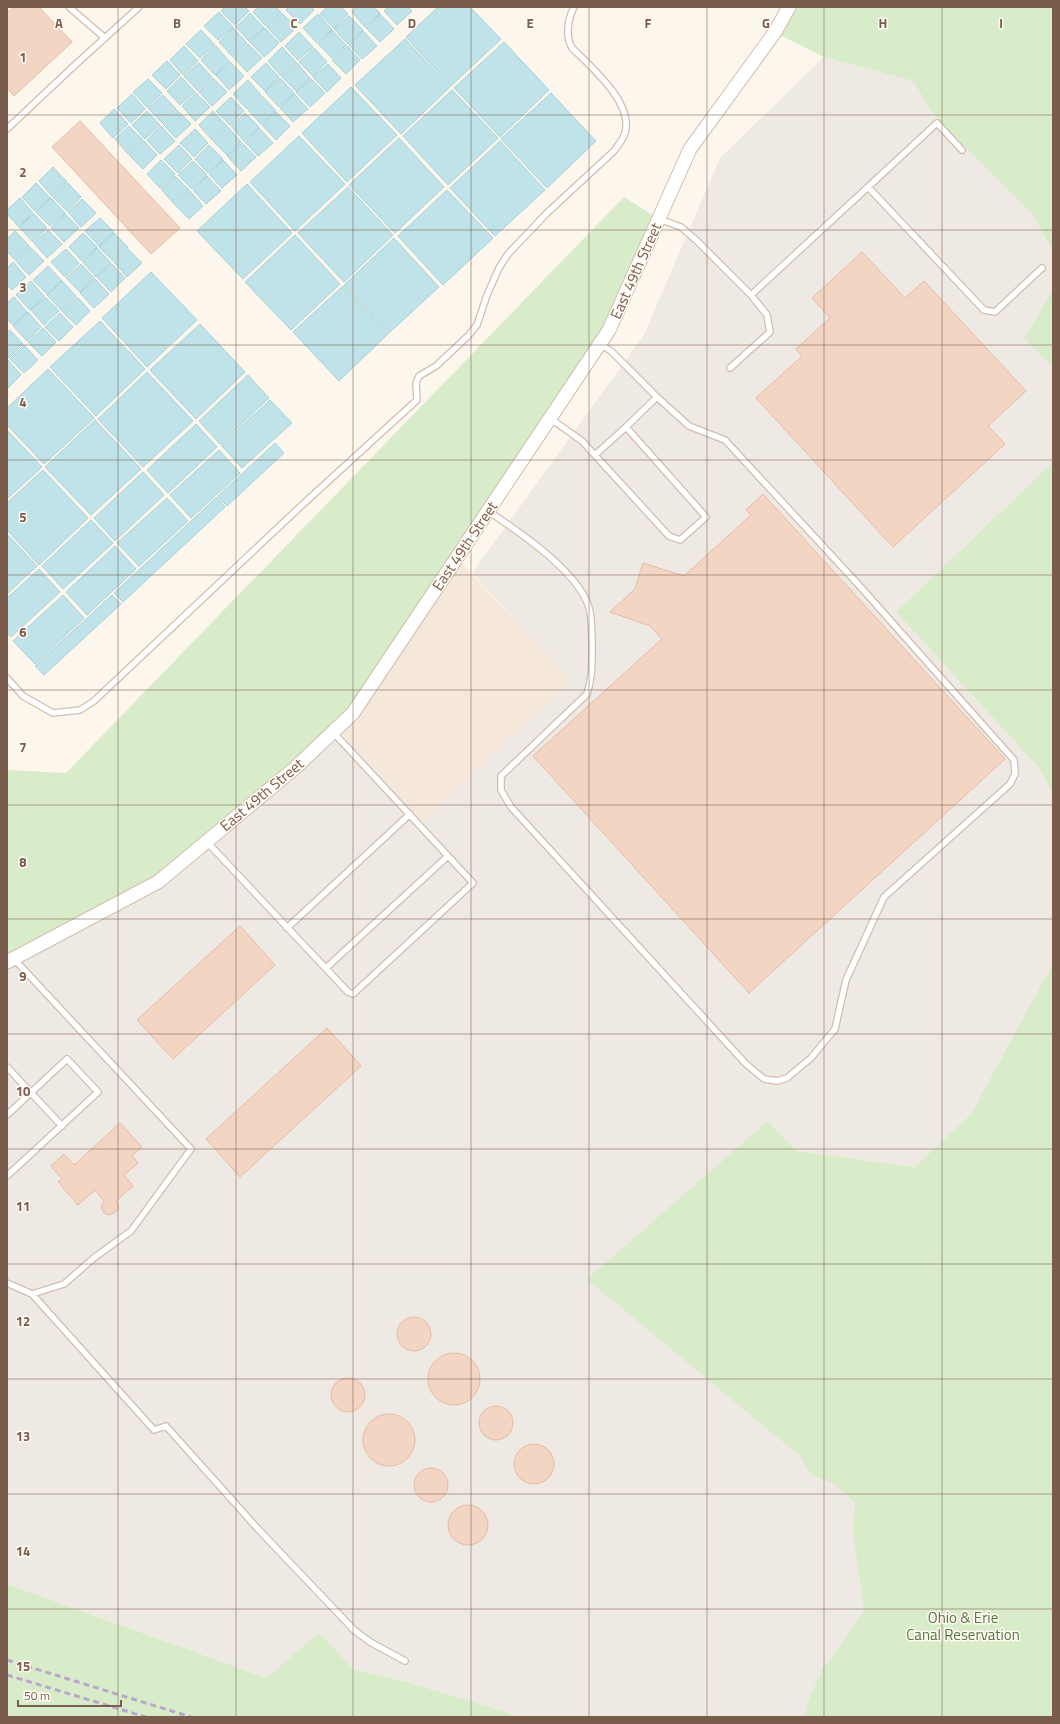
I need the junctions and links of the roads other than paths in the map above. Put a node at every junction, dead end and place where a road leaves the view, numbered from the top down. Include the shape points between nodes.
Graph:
1 (69, 7) edge
2 (139, 7) edge
3 (574, 7) edge
4 (789, 7) edge
5 (105, 38) junction
6 (8, 128) edge
7 (962, 150) dead end
8 (868, 187) junction
9 (659, 219) junction
10 (1042, 268) dead end
11 (752, 295) junction
12 (600, 344) junction
13 (730, 368) dead end
14 (657, 397) junction
15 (550, 418) junction
16 (626, 427) junction
17 (595, 456) junction
18 (488, 511) junction
19 (7, 678) edge
20 (333, 732) junction
21 (410, 814) junction
22 (207, 842) junction
23 (448, 856) junction
24 (287, 928) junction
25 (10, 960) edge
26 (326, 968) junction
27 (7, 1067) edge
28 (31, 1092) junction
29 (7, 1115) edge
30 (62, 1126) junction
31 (7, 1176) edge
32 (7, 1283) edge
33 (32, 1294) junction
34 (405, 1661) dead end

1 - 5 lane
2 - 5 lane
3 - 19 lane via 568,41 619,100 627,119 626,132 614,151 547,213 508,254 487,295 477,325 436,366 419,376 416,383 417,400 94,701 80,710 53,713 23,696
4 - 9 street, East 49th Street via 775,32 690,149
5 - 6 lane
7 - 8 lane via 937,123
8 - 10 lane via 984,310 994,312
8 - 11 lane
9 - 11 lane via 681,227
9 - 12 street, East 49th Street via 609,330
11 - 13 lane via 767,315 770,332
12 - 14 lane via 611,351
12 - 15 street, East 49th Street
14 - 16 lane
14 - 18 lane via 689,426 725,440 857,583 1014,760 1015,774 1010,784 884,897 846,980 835,1029 811,1058 787,1078 776,1081 764,1079 746,1064 511,807 501,790 501,776 587,694 592,680 592,643 590,612 579,588 549,556
15 - 17 lane via 582,441
15 - 18 street, East 49th Street
16 - 17 lane
16 - 17 lane via 706,517 680,540 669,536
18 - 20 street, East 49th Street via 353,713
20 - 21 lane
20 - 22 street, East 49th Street via 295,768
21 - 23 lane
21 - 24 lane
22 - 24 lane
22 - 25 street, East 49th Street via 158,882
23 - 26 lane
23 - 26 lane via 472,880 472,884 353,994 348,992
24 - 26 lane
25 - 33 lane via 123,1075 191,1149 131,1231 64,1284
27 - 28 lane
28 - 29 lane
28 - 30 lane
28 - 30 lane via 68,1059 98,1092
30 - 31 lane
32 - 33 lane
33 - 34 lane via 154,1430 166,1426 258,1529 354,1630

